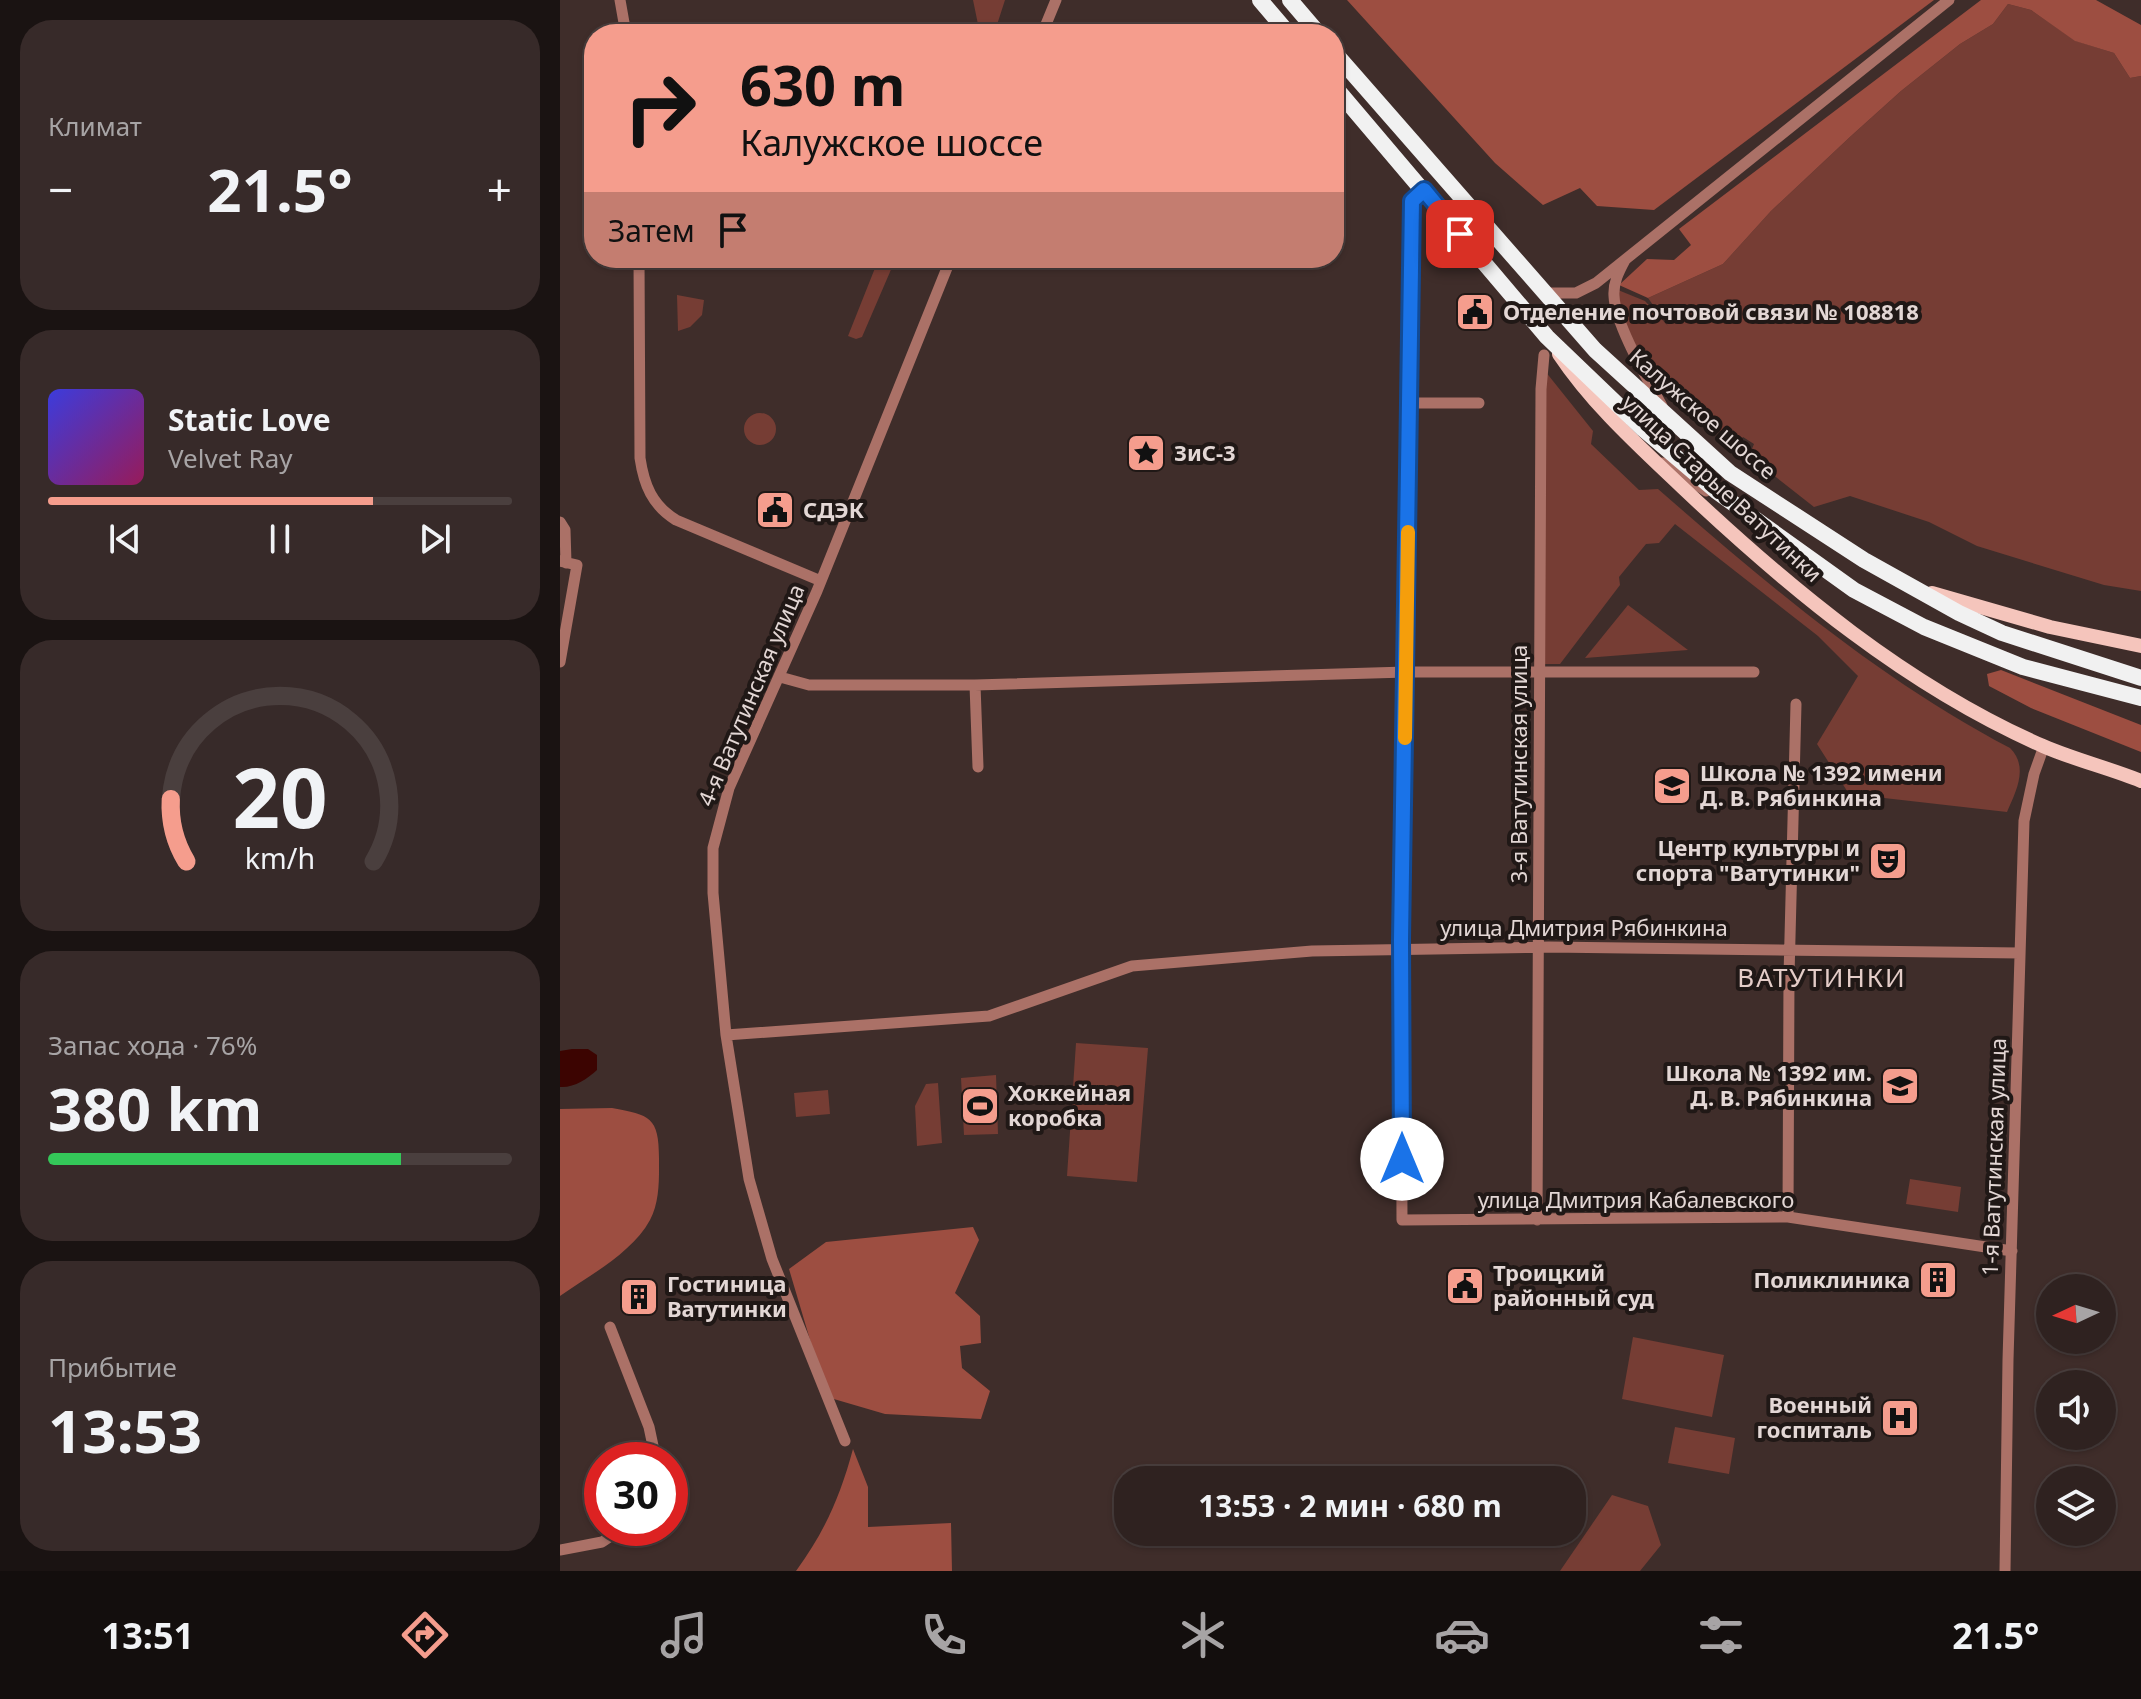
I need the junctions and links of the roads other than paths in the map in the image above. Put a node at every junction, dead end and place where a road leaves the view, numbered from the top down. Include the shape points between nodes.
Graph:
1 (620, 0) edge
2 (1056, 0) edge
3 (1260, 0) edge
4 (1290, 0) edge
5 (1949, 0) edge
6 (624, 24) edge
7 (1046, 24) edge
8 (1280, 24) edge
9 (1310, 24) edge
10 (1344, 64) edge
11 (1344, 98) edge
12 (1424, 190) junction
13 (1627, 256) junction
14 (639, 268) edge
15 (947, 268) edge
16 (1543, 293) junction
17 (1547, 337) junction
18 (1544, 355) dead end
19 (1410, 403) junction
20 (1479, 403) dead end
21 (1669, 418) junction
22 (1646, 452) junction
23 (560, 522) edge
24 (1757, 523) junction
25 (563, 562) edge
26 (821, 581) junction
27 (1918, 589) junction
28 (2141, 646) edge
29 (560, 662) edge
30 (1539, 671) junction
31 (1406, 672) junction
32 (1754, 672) dead end
33 (780, 677) junction
34 (2141, 678) edge
35 (975, 685) junction
36 (2141, 698) edge
37 (1796, 704) dead end
38 (2044, 746) junction
39 (978, 767) dead end
40 (2141, 781) edge
41 (1538, 947) junction
42 (1401, 948) junction
43 (1790, 949) junction
44 (2020, 953) junction
45 (726, 1035) junction
46 (1788, 1217) junction
47 (1537, 1220) junction
48 (2012, 1251) junction
49 (610, 1327) dead end
50 (845, 1441) dead end
51 (652, 1442) edge
52 (584, 1545) edge
53 (560, 1550) edge
54 (2005, 1571) edge

1 - 6 street
2 - 7 street
3 - 8 highway
4 - 9 highway
5 - 13 street
10 - 16 highway, Калужское шоссе
11 - 12 highway
12 - 17 highway
12 - 19 street via 1412,201
13 - 16 street via 1576,293
13 - 21 street via 1614,298 1639,363
14 - 26 street via 640,458 650,496 676,520
15 - 26 street, 4-я Ватутинская улица
16 - 21 highway, Калужское шоссе
17 - 22 main road, улица Старые Ватутинки via 1577,382
17 - 24 highway via 1643,429
18 - 30 street, 3-я Ватутинская улица
19 - 20 street
19 - 31 street
21 - 27 highway, Калужское шоссе via 1730,473 1775,504
22 - 24 street
22 - 38 main road, улица Старые Ватутинки via 1762,559 1865,641 1949,695
23 - 25 street via 565,530
24 - 36 highway via 1854,590 1924,627 2023,667
25 - 29 street via 577,565
26 - 33 street, 4-я Ватутинская улица
27 - 28 main road via 2050,627
27 - 34 highway, Калужское шоссе via 2002,633
30 - 31 street
30 - 32 street
30 - 41 street, 3-я Ватутинская улица
31 - 35 street
31 - 42 street
33 - 35 street via 809,685
33 - 45 street, 4-я Ватутинская улица via 729,788 713,848
35 - 39 street
37 - 43 street
38 - 40 main road, улица Старые Ватутинки
38 - 44 street, 1-я Ватутинская улица via 2024,821
41 - 42 street, улица Дмитрия Рябинкина
41 - 43 street, улица Дмитрия Рябинкина
41 - 47 street, 3-я Ватутинская улица
42 - 45 street, улица Дмитрия Рябинкина via 1150,963 989,1016
42 - 47 street, улица Дмитрия Кабалевского via 1402,1220
43 - 44 street, улица Дмитрия Рябинкина
43 - 46 street
44 - 48 street, 1-я Ватутинская улица
45 - 50 street, 4-я Ватутинская улица via 759,1220
46 - 47 street, улица Дмитрия Кабалевского
46 - 48 street, улица Дмитрия Кабалевского
48 - 54 street, 1-я Ватутинская улица
49 - 51 street
52 - 53 street

